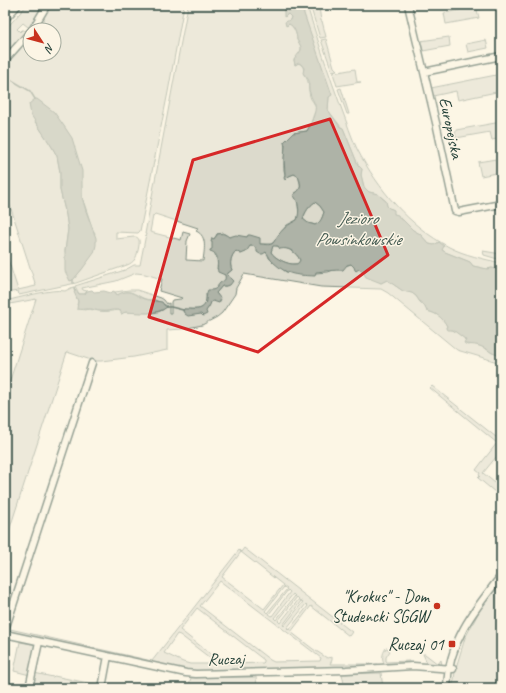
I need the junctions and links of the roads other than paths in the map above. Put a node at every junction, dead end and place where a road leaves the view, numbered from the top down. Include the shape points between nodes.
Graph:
1 (16, 5) edge
2 (47, 5) edge
3 (408, 5) edge
4 (5, 17) edge
5 (37, 22) edge
6 (22, 41) edge
7 (501, 56) edge
8 (5, 60) edge
9 (424, 72) junction
10 (501, 204) edge
11 (92, 363) dead end
12 (501, 576) edge
13 (5, 630) edge
14 (5, 634) edge
15 (39, 642) junction
16 (108, 656) junction
17 (451, 669) junction
18 (29, 688) edge
19 (102, 688) edge
20 (448, 688) edge

1 - 4 highway
2 - 5 street
3 - 9 street, Europejska
6 - 8 street
7 - 9 street
9 - 10 street, Europejska via 455,210 459,212
11 - 13 street
12 - 17 street via 474,610 463,629
14 - 15 street, Ruczaj
15 - 16 street, Ruczaj
15 - 18 street
16 - 17 street, Ruczaj via 199,674 413,666
16 - 19 street
17 - 20 street

